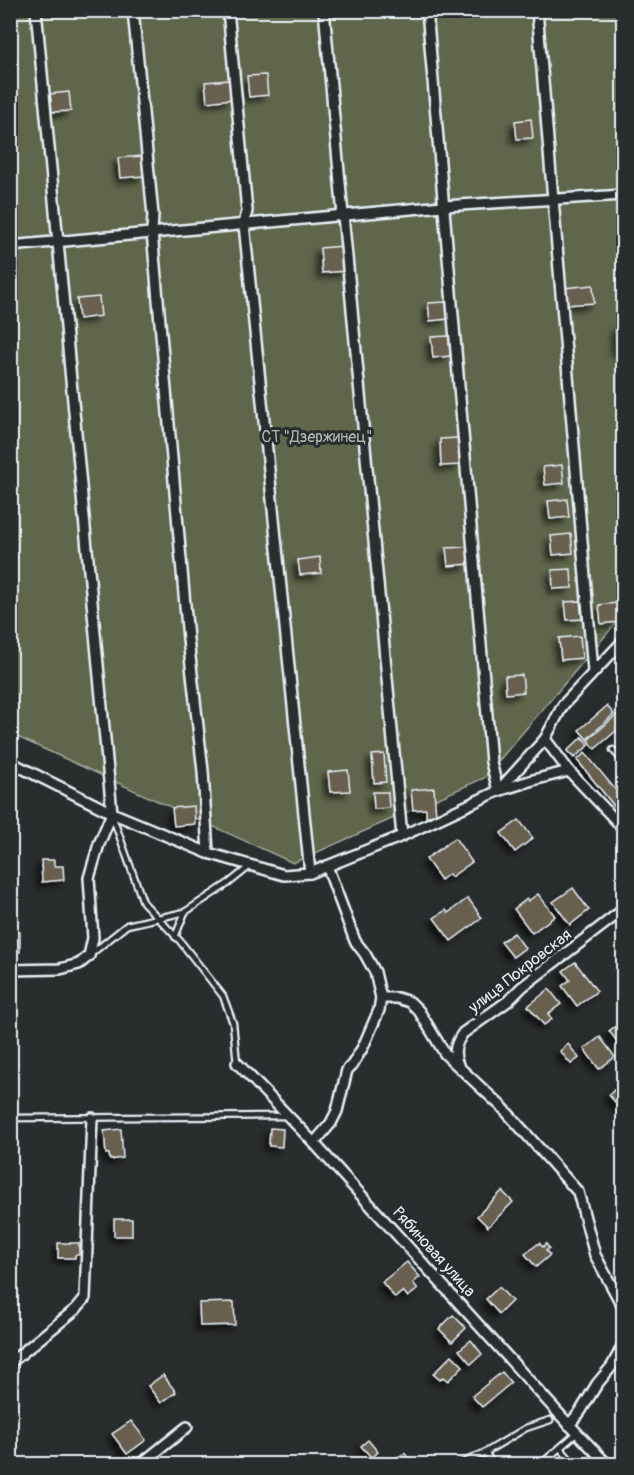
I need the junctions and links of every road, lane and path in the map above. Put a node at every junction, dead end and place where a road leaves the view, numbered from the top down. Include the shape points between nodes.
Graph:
1 (36, 10) edge
2 (133, 10) edge
3 (228, 10) edge
4 (324, 10) edge
5 (427, 10) edge
6 (537, 10) edge
7 (624, 195) edge
8 (552, 200) junction
9 (443, 206) junction
10 (343, 215) junction
11 (244, 224) junction
12 (152, 232) junction
13 (58, 241) junction
14 (10, 246) edge
15 (624, 640) edge
16 (593, 671) junction
17 (545, 739) junction
18 (613, 750) dead end
19 (10, 762) edge
20 (624, 762) edge
21 (569, 771) junction
22 (498, 791) junction
23 (112, 813) junction
24 (623, 828) edge
25 (402, 836) junction
26 (208, 853) junction
27 (251, 866) junction
28 (327, 866) junction
29 (310, 873) junction
30 (624, 909) edge
31 (185, 912) junction
32 (157, 917) junction
33 (175, 937) junction
34 (89, 956) junction
35 (10, 970) edge
36 (381, 998) junction
37 (237, 1063) joint
38 (458, 1066) junction
39 (287, 1116) junction
40 (10, 1118) edge
41 (92, 1118) junction
42 (314, 1143) junction
43 (624, 1309) edge
44 (624, 1343) edge
45 (10, 1363) edge
46 (550, 1420) dead end
47 (569, 1425) junction
48 (187, 1427) dead end
49 (577, 1433) junction
50 (560, 1448) junction
51 (486, 1452) junction
52 (141, 1464) edge
53 (460, 1464) edge
54 (491, 1464) edge
55 (542, 1464) edge
56 (574, 1464) edge
57 (607, 1464) edge

1 - 13 street
2 - 12 street
3 - 11 street via 247,211
4 - 10 street
5 - 9 street
6 - 8 street
7 - 8 street
8 - 9 street
8 - 16 street
9 - 10 street
9 - 22 street via 491,762
10 - 11 street
10 - 25 street
11 - 12 street
11 - 29 street
12 - 13 street
12 - 26 street
13 - 14 street
13 - 23 street
15 - 16 street
16 - 17 street via 563,705
17 - 21 street
17 - 22 street
18 - 20 lane
19 - 23 street
21 - 22 street
21 - 24 street
22 - 25 street
23 - 26 street
23 - 32 lane via 143,902
23 - 34 street via 89,878 93,938
25 - 28 street
26 - 27 street
27 - 29 street via 284,876
27 - 31 lane
28 - 29 street
28 - 36 street via 355,941 375,972
30 - 38 street, улица Покровская via 463,1033 454,1053
31 - 32 lane
31 - 33 lane
32 - 33 lane
32 - 34 lane via 127,925
33 - 37 lane via 223,996 233,1023
34 - 35 street via 80,964 60,969
36 - 38 street via 410,1002 445,1054
36 - 42 street via 363,1047 344,1076 337,1111
37 - 39 street, Рябиновая улица
38 - 43 street via 503,1108 578,1192 595,1255
39 - 41 lane
39 - 42 street, Рябиновая улица
40 - 41 lane
41 - 45 street via 85,1298
42 - 47 street, Рябиновая улица
44 - 47 street
46 - 51 lane via 526,1428
47 - 49 street, Рябиновая улица
48 - 52 street
49 - 50 lane
49 - 57 street, Рябиновая улица
50 - 55 lane
50 - 56 lane
51 - 53 lane
51 - 54 lane

